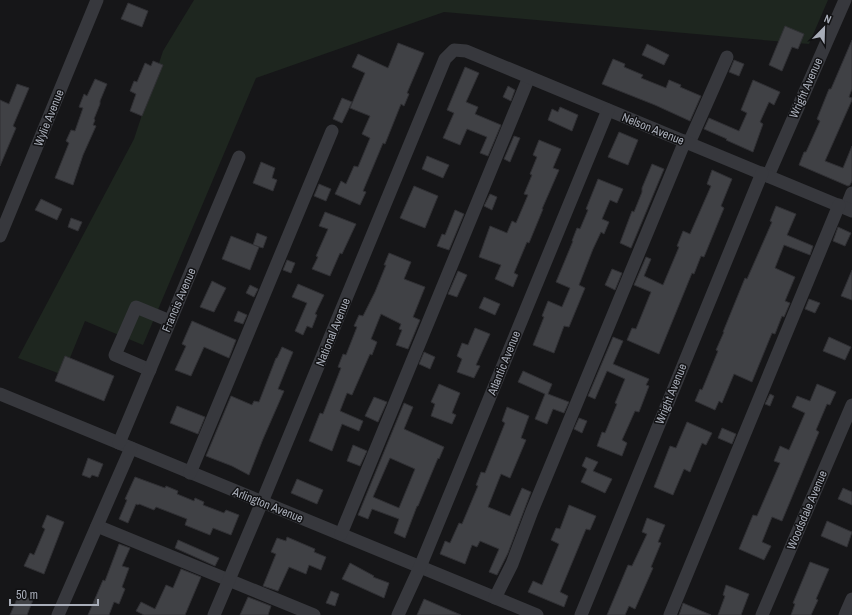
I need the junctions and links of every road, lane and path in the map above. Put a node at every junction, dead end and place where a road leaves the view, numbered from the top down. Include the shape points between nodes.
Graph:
1 (97, 0) edge
2 (845, 0) edge
3 (454, 50) joint
4 (727, 57) dead end
5 (529, 77) junction
6 (608, 110) junction
7 (332, 130) dead end
8 (687, 142) junction
9 (240, 157) dead end
10 (765, 175) junction
11 (852, 193) edge
12 (845, 208) edge
13 (1, 229) edge
14 (170, 321) junction
15 (150, 370) junction
16 (0, 394) edge
17 (852, 405) edge
18 (119, 443) junction
19 (131, 448) junction
20 (190, 472) junction
21 (262, 502) junction
22 (97, 526) junction
23 (341, 534) junction
24 (420, 567) junction
25 (229, 580) junction
26 (495, 598) junction
27 (852, 599) edge
28 (309, 614) edge
29 (58, 615) edge
30 (214, 615) edge
31 (398, 615) edge
32 (537, 615) edge
33 (581, 615) edge
34 (670, 615) edge
35 (762, 615) edge
36 (845, 615) edge

1 - 13 street, Wylie Avenue
2 - 10 street, Wright Avenue
3 - 5 street, Nelson Avenue via 466,51
3 - 21 street, National Avenue via 446,59
4 - 8 street
5 - 6 street, Nelson Avenue
5 - 23 street
6 - 8 street, Nelson Avenue
6 - 24 street, Atlantic Avenue
7 - 20 street
8 - 10 street, Nelson Avenue
8 - 26 street via 512,564
9 - 14 street, Francis Avenue
10 - 12 street, Nelson Avenue
10 - 33 street, Wright Avenue
11 - 12 street
12 - 34 street
14 - 15 street, Francis Avenue
14 - 15 street via 136,307 115,355
15 - 18 street, Francis Avenue
16 - 18 street, Arlington Avenue
17 - 35 street, Woodsdale Avenue
18 - 19 street, Arlington Avenue
19 - 20 street, Arlington Avenue
19 - 22 street
20 - 21 street, Arlington Avenue
21 - 23 street, Arlington Avenue
21 - 25 street, National Avenue
22 - 25 street
22 - 29 street
23 - 24 street, Arlington Avenue
24 - 26 street, Arlington Avenue
24 - 31 street, Atlantic Avenue
25 - 28 street
25 - 30 street, National Avenue
26 - 32 street, Arlington Avenue
27 - 36 street

